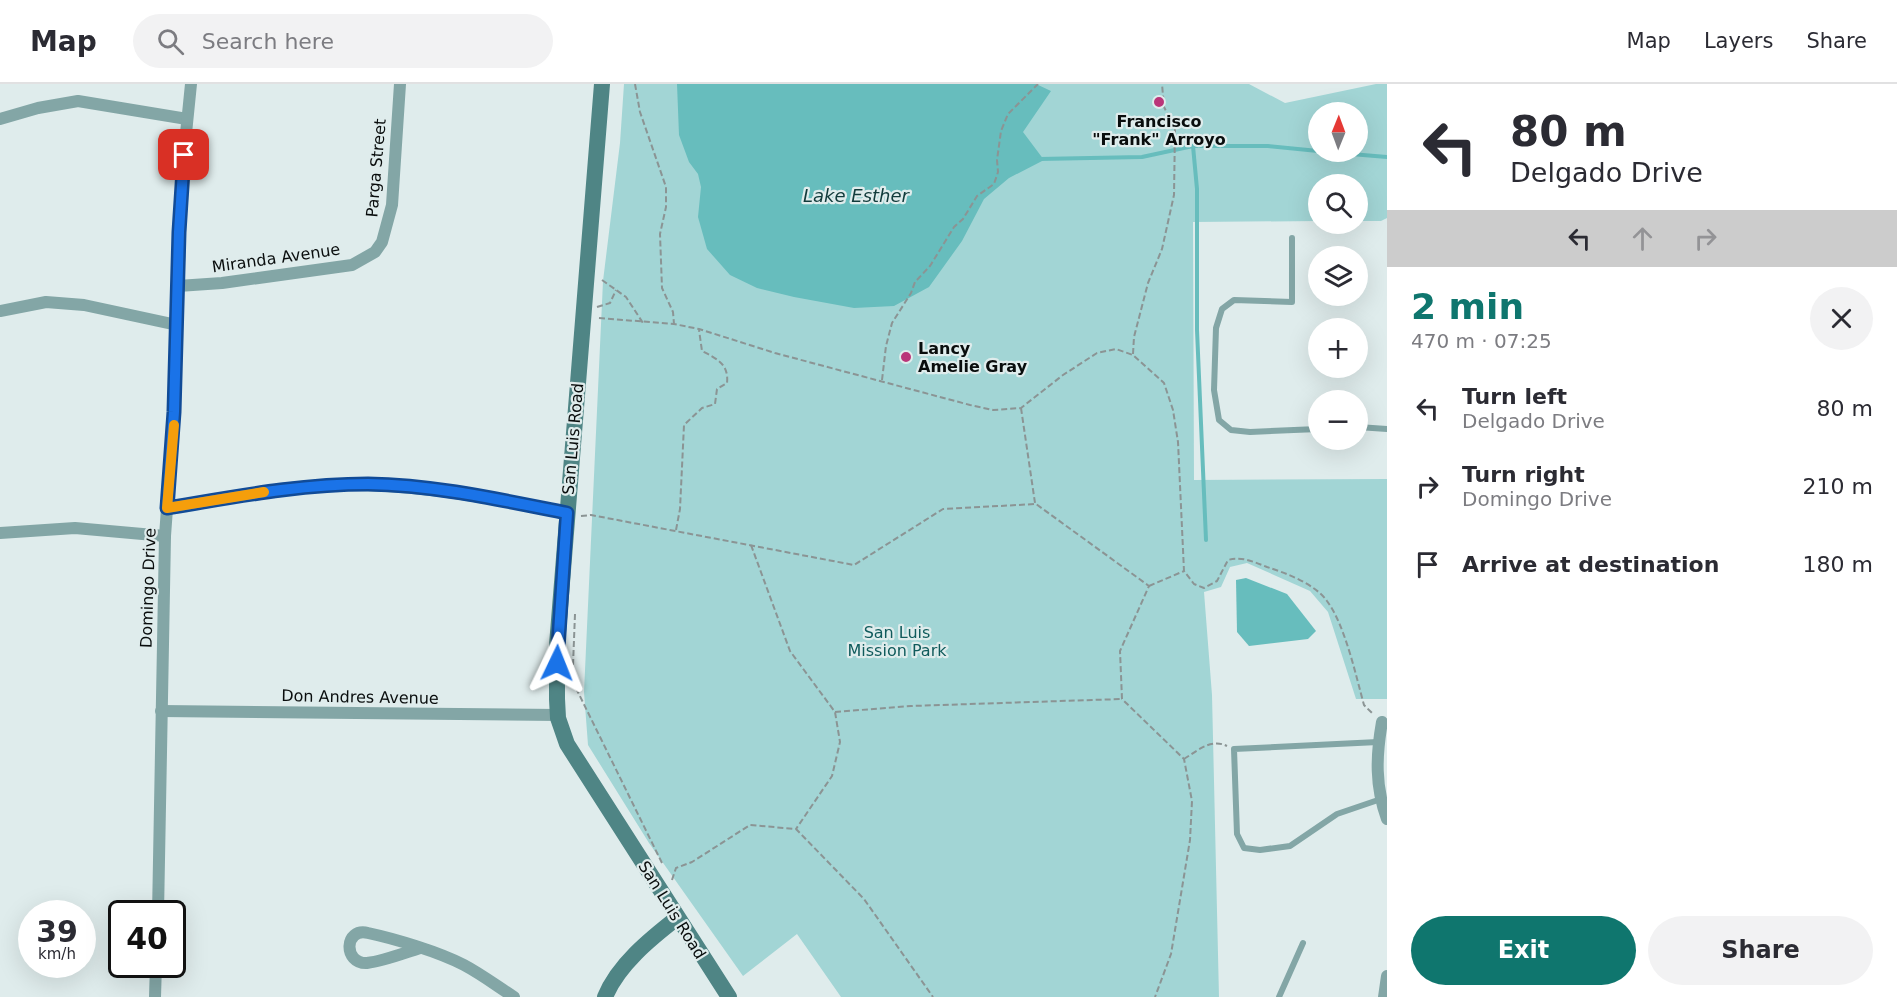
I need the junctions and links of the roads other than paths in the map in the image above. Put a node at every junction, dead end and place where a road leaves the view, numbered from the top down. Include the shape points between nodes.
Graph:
1 (191, 84) edge
2 (400, 84) edge
3 (602, 84) edge
4 (0, 119) edge
5 (187, 119) junction
6 (1292, 238) dead end
7 (375, 252) joint
8 (178, 286) junction
9 (0, 311) edge
10 (177, 325) junction
11 (1368, 428) edge
12 (1308, 429) edge
13 (1387, 429) edge
14 (167, 508) junction
15 (574, 514) junction
16 (0, 533) edge
17 (165, 536) junction
18 (161, 711) junction
19 (558, 715) junction
20 (1385, 721) edge
21 (1378, 742) junction
22 (1384, 799) edge
23 (1387, 819) edge
24 (158, 900) edge
25 (677, 918) junction
26 (1303, 943) dead end
27 (420, 948) junction
28 (1387, 975) edge
29 (156, 978) edge
30 (155, 997) edge
31 (514, 997) edge
32 (605, 997) edge
33 (729, 997) edge
34 (1279, 997) edge
35 (1384, 997) edge

1 - 5 street, Domingo Drive
2 - 7 street, Parga Street via 392,205 382,242
3 - 15 street, San Luis Road via 583,317
4 - 5 street via 78,101
5 - 8 street, Domingo Drive
6 - 12 lane via 1292,302 1234,300 1222,309 1215,328 1214,390 1219,420 1231,430
7 - 8 street, Miranda Avenue via 352,265
8 - 10 street, Domingo Drive
9 - 10 street via 46,302 84,305
10 - 14 street, Domingo Drive
11 - 13 lane
14 - 15 street via 286,489 369,484 459,492
14 - 17 street, Domingo Drive
15 - 19 street, San Luis Road via 557,645
16 - 17 street via 75,528
17 - 18 street, Domingo Drive
18 - 19 street, Don Andres Avenue
18 - 24 street, Domingo Drive
19 - 25 street, San Luis Road via 567,744
20 - 21 street
21 - 22 street via 1376,775
21 - 22 lane via 1234,749 1237,834 1244,848 1290,846 1337,814
22 - 23 street
25 - 32 street via 632,958
25 - 33 street, San Luis Road
26 - 34 lane
27 - 27 street via 365,932 352,936 350,941 354,959 367,963
27 - 31 street via 463,964
28 - 35 street
29 - 30 street

